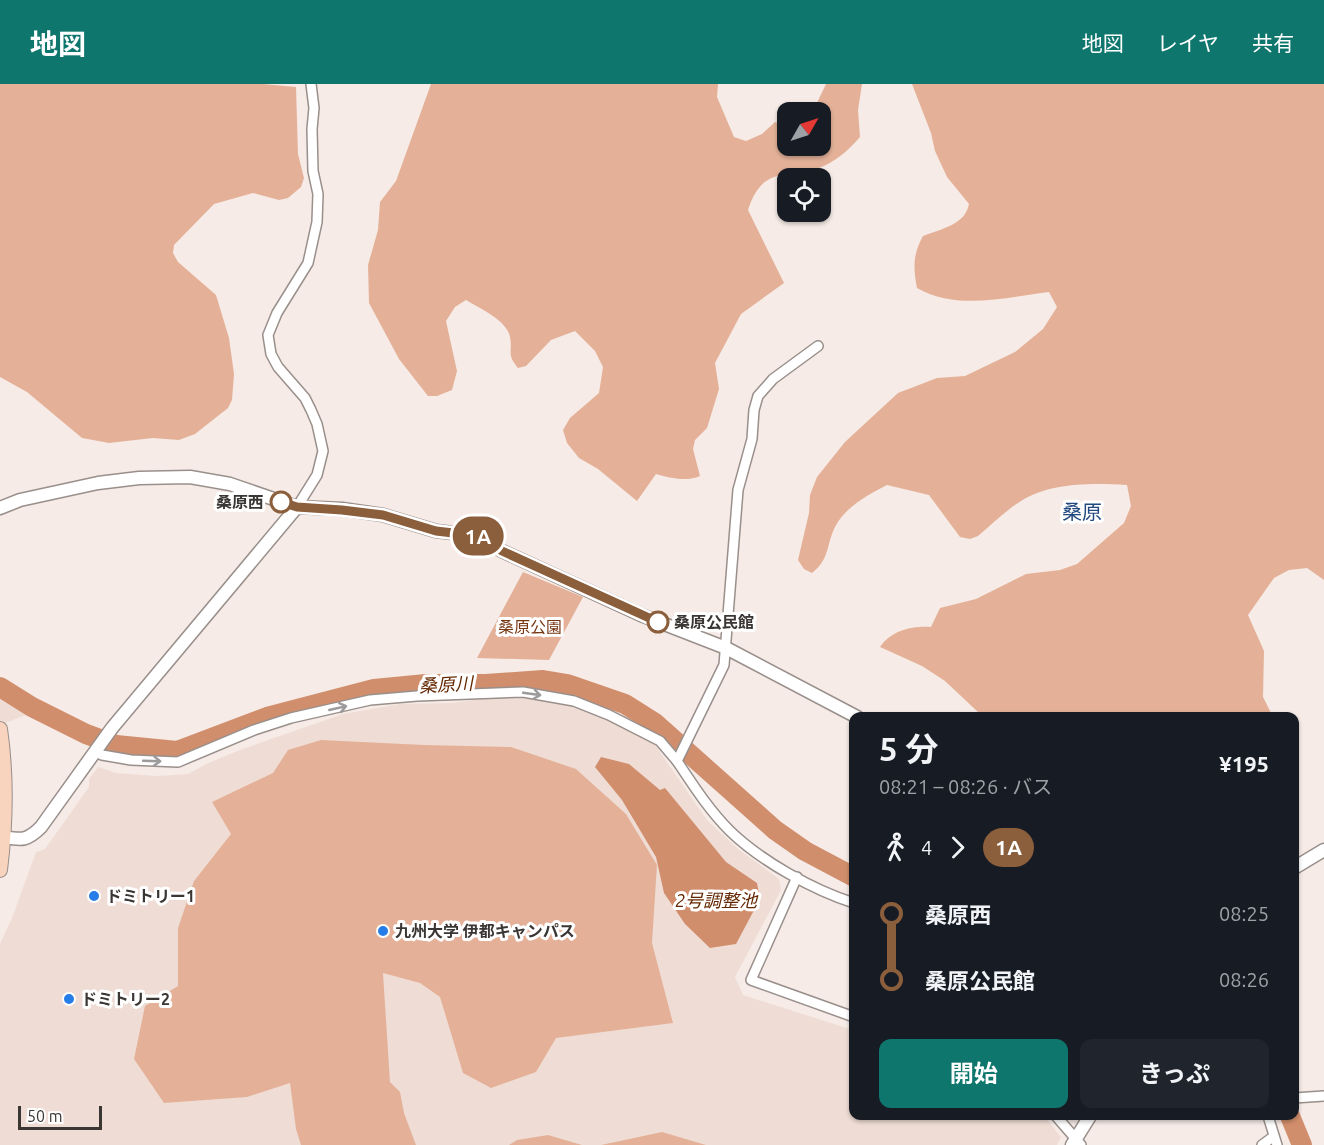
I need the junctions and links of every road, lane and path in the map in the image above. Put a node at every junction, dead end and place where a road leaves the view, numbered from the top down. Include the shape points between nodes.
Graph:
1 (311, 84) edge
2 (818, 346) dead end
3 (297, 507) junction
4 (0, 508) edge
5 (726, 648) junction
6 (849, 713) edge
7 (0, 729) edge
8 (97, 749) junction
9 (678, 758) junction
10 (4, 837) junction
11 (1324, 850) edge
12 (1299, 865) edge
13 (0, 870) edge
14 (797, 877) junction
15 (849, 901) edge
16 (849, 1015) edge
17 (1324, 1096) edge
18 (1299, 1098) edge
19 (1059, 1120) edge
20 (1088, 1120) edge
21 (1270, 1120) edge
22 (1275, 1141) edge
23 (1076, 1143) edge
24 (1262, 1145) edge

1 - 3 street via 317,222 308,263 268,335 271,354 305,398 321,440 321,464
2 - 5 street via 773,379 758,396 752,439 738,490
3 - 4 street via 230,484 190,477 98,483
3 - 5 street via 383,515 436,531 479,536 502,551 641,615
3 - 8 street
5 - 6 street
5 - 9 street via 724,665
7 - 10 main road via 5,760
8 -> 9 street via 102,755 131,760 178,762 291,718 370,700 523,692 574,700 660,741
8 - 10 street via 31,837
9 - 14 street via 700,795 730,831 767,861
10 - 13 main road
11 - 12 street
14 - 15 street
14 - 16 street via 751,980
17 - 18 street
19 - 23 street
20 - 23 street
21 - 22 street
22 - 24 street

